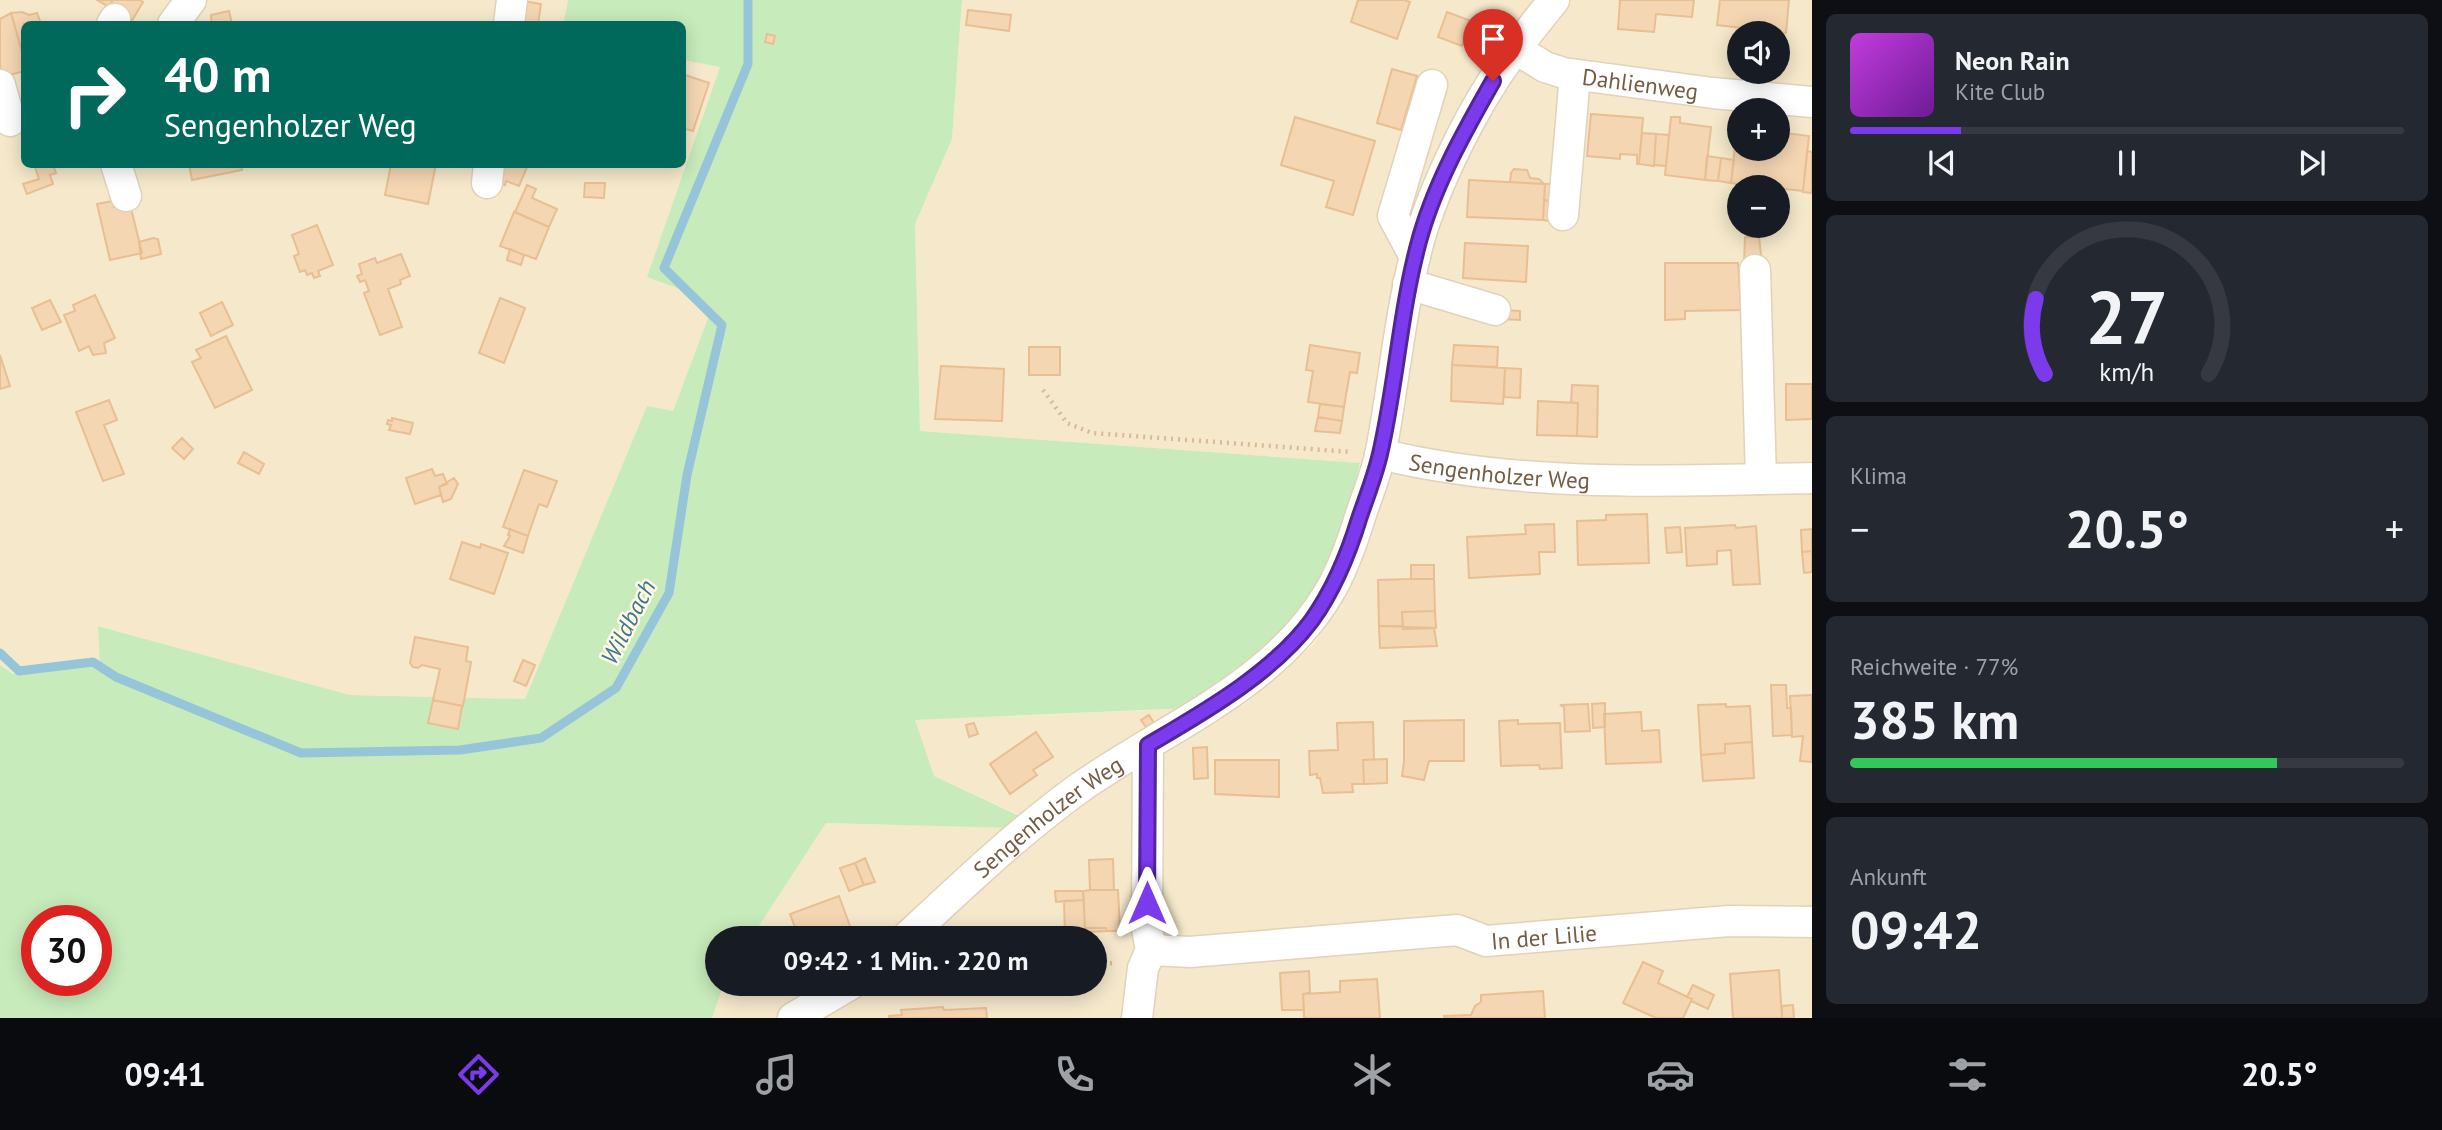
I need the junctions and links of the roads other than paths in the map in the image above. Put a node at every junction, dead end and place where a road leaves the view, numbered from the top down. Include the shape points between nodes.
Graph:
1 (512, 0) edge
2 (1554, 0) edge
3 (509, 21) edge
4 (1516, 49) junction
5 (1575, 75) junction
6 (0, 85) edge
7 (1432, 85) dead end
8 (1812, 102) edge
9 (12, 120) edge
10 (1563, 215) dead end
11 (1755, 270) dead end
12 (1412, 271) junction
13 (1494, 310) dead end
14 (1380, 454) junction
15 (1812, 478) edge
16 (1761, 479) junction
17 (1148, 745) junction
18 (1812, 922) edge
19 (919, 926) edge
20 (1151, 950) junction
21 (831, 996) edge
22 (793, 1018) edge
23 (1137, 1018) edge

1 - 3 street
2 - 4 street
4 - 5 street, Dahlienweg via 1545,67
4 - 12 street via 1493,81 1442,180
5 - 8 street, Dahlienweg
5 - 10 street
6 - 9 street
7 - 12 street via 1393,216
11 - 16 street
12 - 13 street
12 - 14 street
14 - 16 street, Sengenholzer Weg via 1457,469 1593,480
14 - 17 street, Sengenholzer Weg via 1349,551 1311,620 1285,651 1253,676
15 - 16 street, Sengenholzer Weg
17 - 19 street, Sengenholzer Weg via 1026,828
17 - 20 street via 1147,929
18 - 20 street, In der Lilie via 1729,921 1486,941 1457,930 1190,952
20 - 23 street via 1143,968
21 - 22 street

